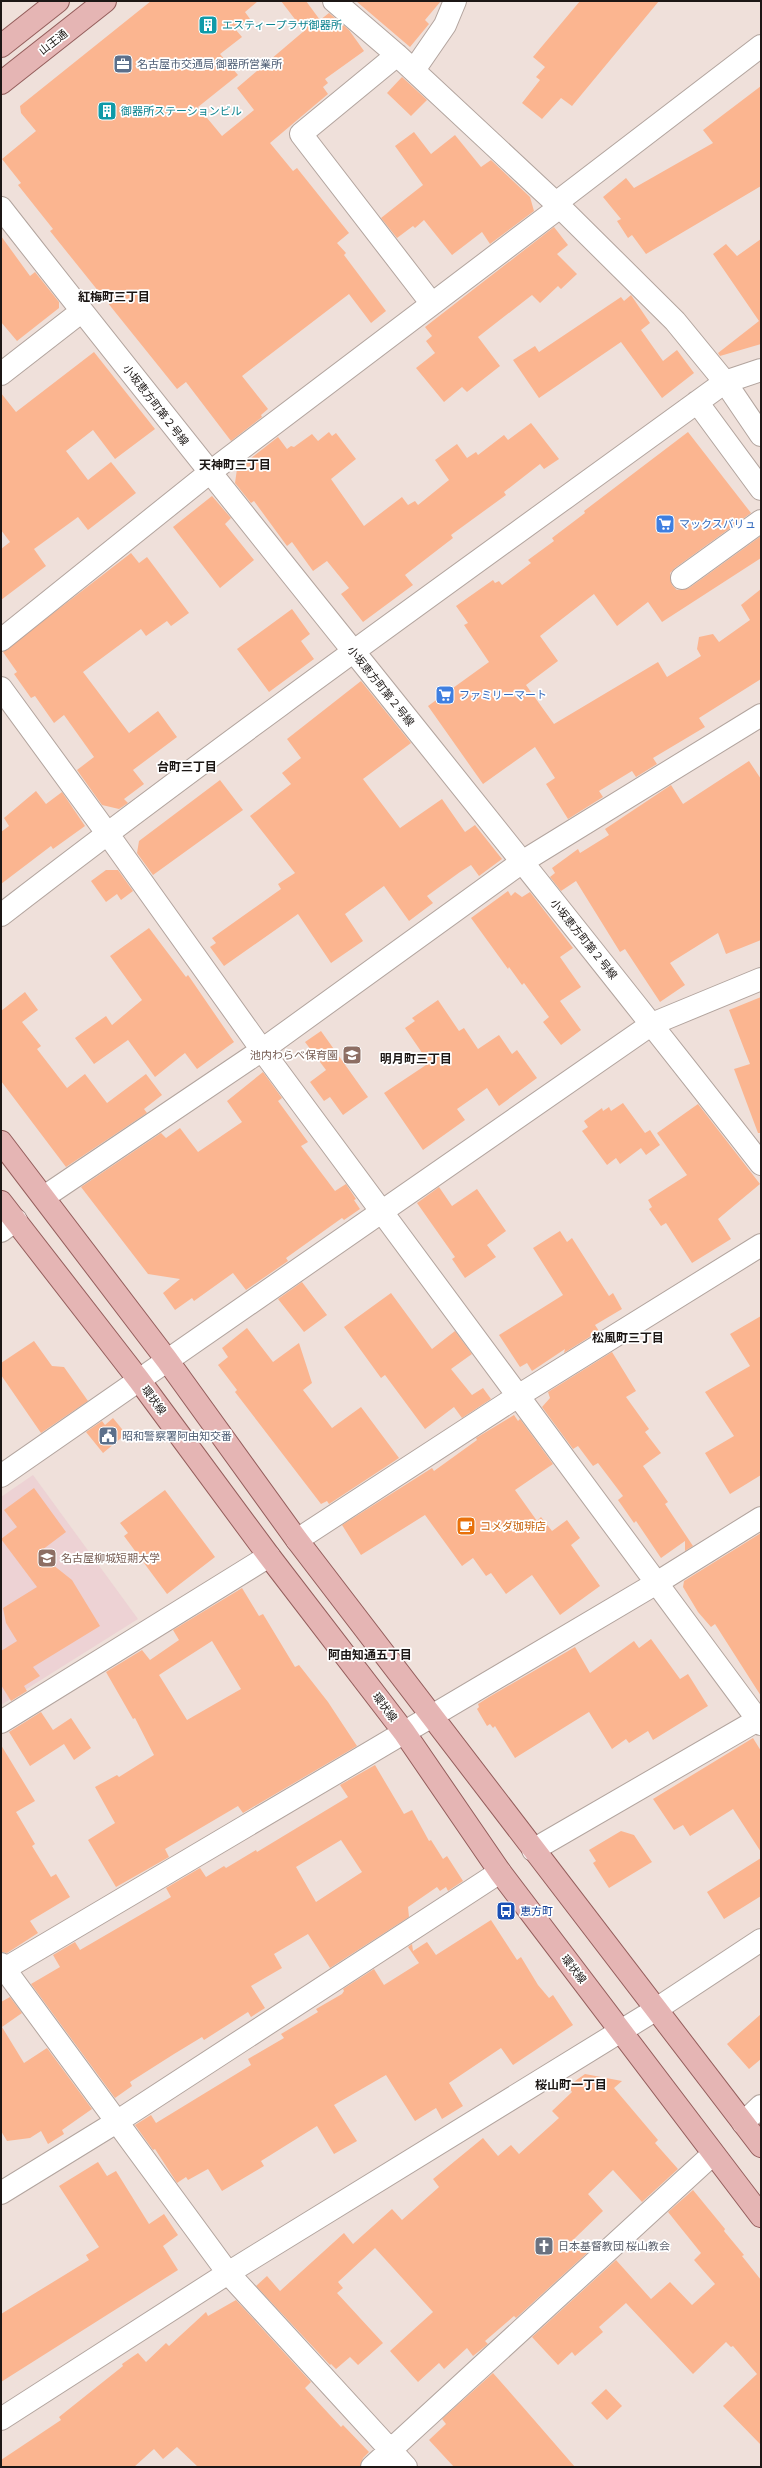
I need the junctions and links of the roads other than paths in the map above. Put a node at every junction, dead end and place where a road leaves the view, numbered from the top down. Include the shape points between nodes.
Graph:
1 (58, 1) edge
2 (105, 1) edge
3 (334, 1) edge
4 (455, 1) edge
5 (1, 46) edge
6 (761, 46) edge
7 (397, 55) junction
8 (414, 70) junction
9 (1, 83) edge
10 (558, 205) junction
11 (1, 208) edge
12 (432, 304) junction
13 (82, 311) junction
14 (761, 370) edge
15 (1, 374) edge
16 (725, 382) junction
17 (697, 402) junction
18 (761, 435) edge
19 (209, 473) junction
20 (761, 489) edge
21 (761, 521) edge
22 (682, 578) dead end
23 (1, 640) edge
24 (353, 651) junction
25 (1, 688) edge
26 (761, 715) edge
27 (107, 833) junction
28 (522, 862) junction
29 (1, 915) edge
30 (761, 979) edge
31 (652, 1024) junction
32 (262, 1050) junction
33 (1, 1142) edge
34 (761, 1164) edge
35 (44, 1197) junction
36 (1, 1202) edge
37 (382, 1213) junction
38 (8, 1226) edge
39 (761, 1245) edge
40 (167, 1360) junction
41 (139, 1380) junction
42 (518, 1396) junction
43 (1, 1476) edge
44 (761, 1518) edge
45 (297, 1540) junction
46 (269, 1556) junction
47 (655, 1584) junction
48 (432, 1715) junction
49 (760, 1720) edge
50 (1, 1722) edge
51 (404, 1732) junction
52 (533, 1850) junction
53 (500, 1872) junction
54 (761, 1940) edge
55 (2, 1968) edge
56 (655, 2010) junction
57 (621, 2030) junction
58 (761, 2106) edge
59 (118, 2121) junction
60 (743, 2123) junction
61 (761, 2146) edge
62 (712, 2154) junction
63 (1, 2193) edge
64 (761, 2216) edge
65 (228, 2273) junction
66 (1, 2419) edge
67 (390, 2450) junction
68 (372, 2467) edge
69 (406, 2467) edge

1 - 5 main road
2 - 9 main road, 山王通
3 - 7 street
4 - 8 street via 445,25
6 - 10 street
7 - 8 street
7 - 12 street via 301,134
8 - 10 street
10 - 12 street
10 - 16 street via 675,321
11 - 13 street, 小坂恵方町第２号線
12 - 19 street
13 - 15 street
13 - 19 street, 小坂恵方町第２号線
14 - 16 street
16 - 17 street
16 - 18 street
17 - 20 street
17 - 24 street
19 - 23 street
19 - 24 street, 小坂恵方町第２号線
21 - 22 street
24 - 27 street
24 - 28 street, 小坂恵方町第２号線
25 - 27 street
26 - 28 street
27 - 29 street
27 - 32 street
28 - 31 street, 小坂恵方町第２号線
28 - 32 street
30 - 31 street
31 - 34 street, 小坂恵方町第２号線
31 - 37 street
32 - 35 street
32 - 37 street
33 - 35 main road
35 - 40 main road
36 - 38 main road, 環状線
37 - 40 street
37 - 42 street
38 - 41 main road, 環状線
39 - 42 street
40 - 41 street
40 - 45 main road
41 - 43 street
41 - 46 main road, 環状線
42 - 45 street
42 - 47 street
44 - 47 street
45 - 48 main road
46 - 50 street
46 - 51 main road, 環状線
47 - 48 street
47 - 49 street
48 - 51 street
48 - 52 main road
49 - 52 street
51 - 53 main road, 環状線
51 - 55 street
52 - 56 main road
53 - 57 main road, 環状線
53 - 59 street
54 - 56 street
55 - 59 street
56 - 57 street
56 - 60 main road
57 - 62 main road, 環状線
57 - 65 street
58 - 60 street
59 - 63 street
59 - 65 street
60 - 61 main road
62 - 64 main road, 環状線
62 - 67 street
65 - 66 street
65 - 67 street
67 - 68 street
67 - 69 street

